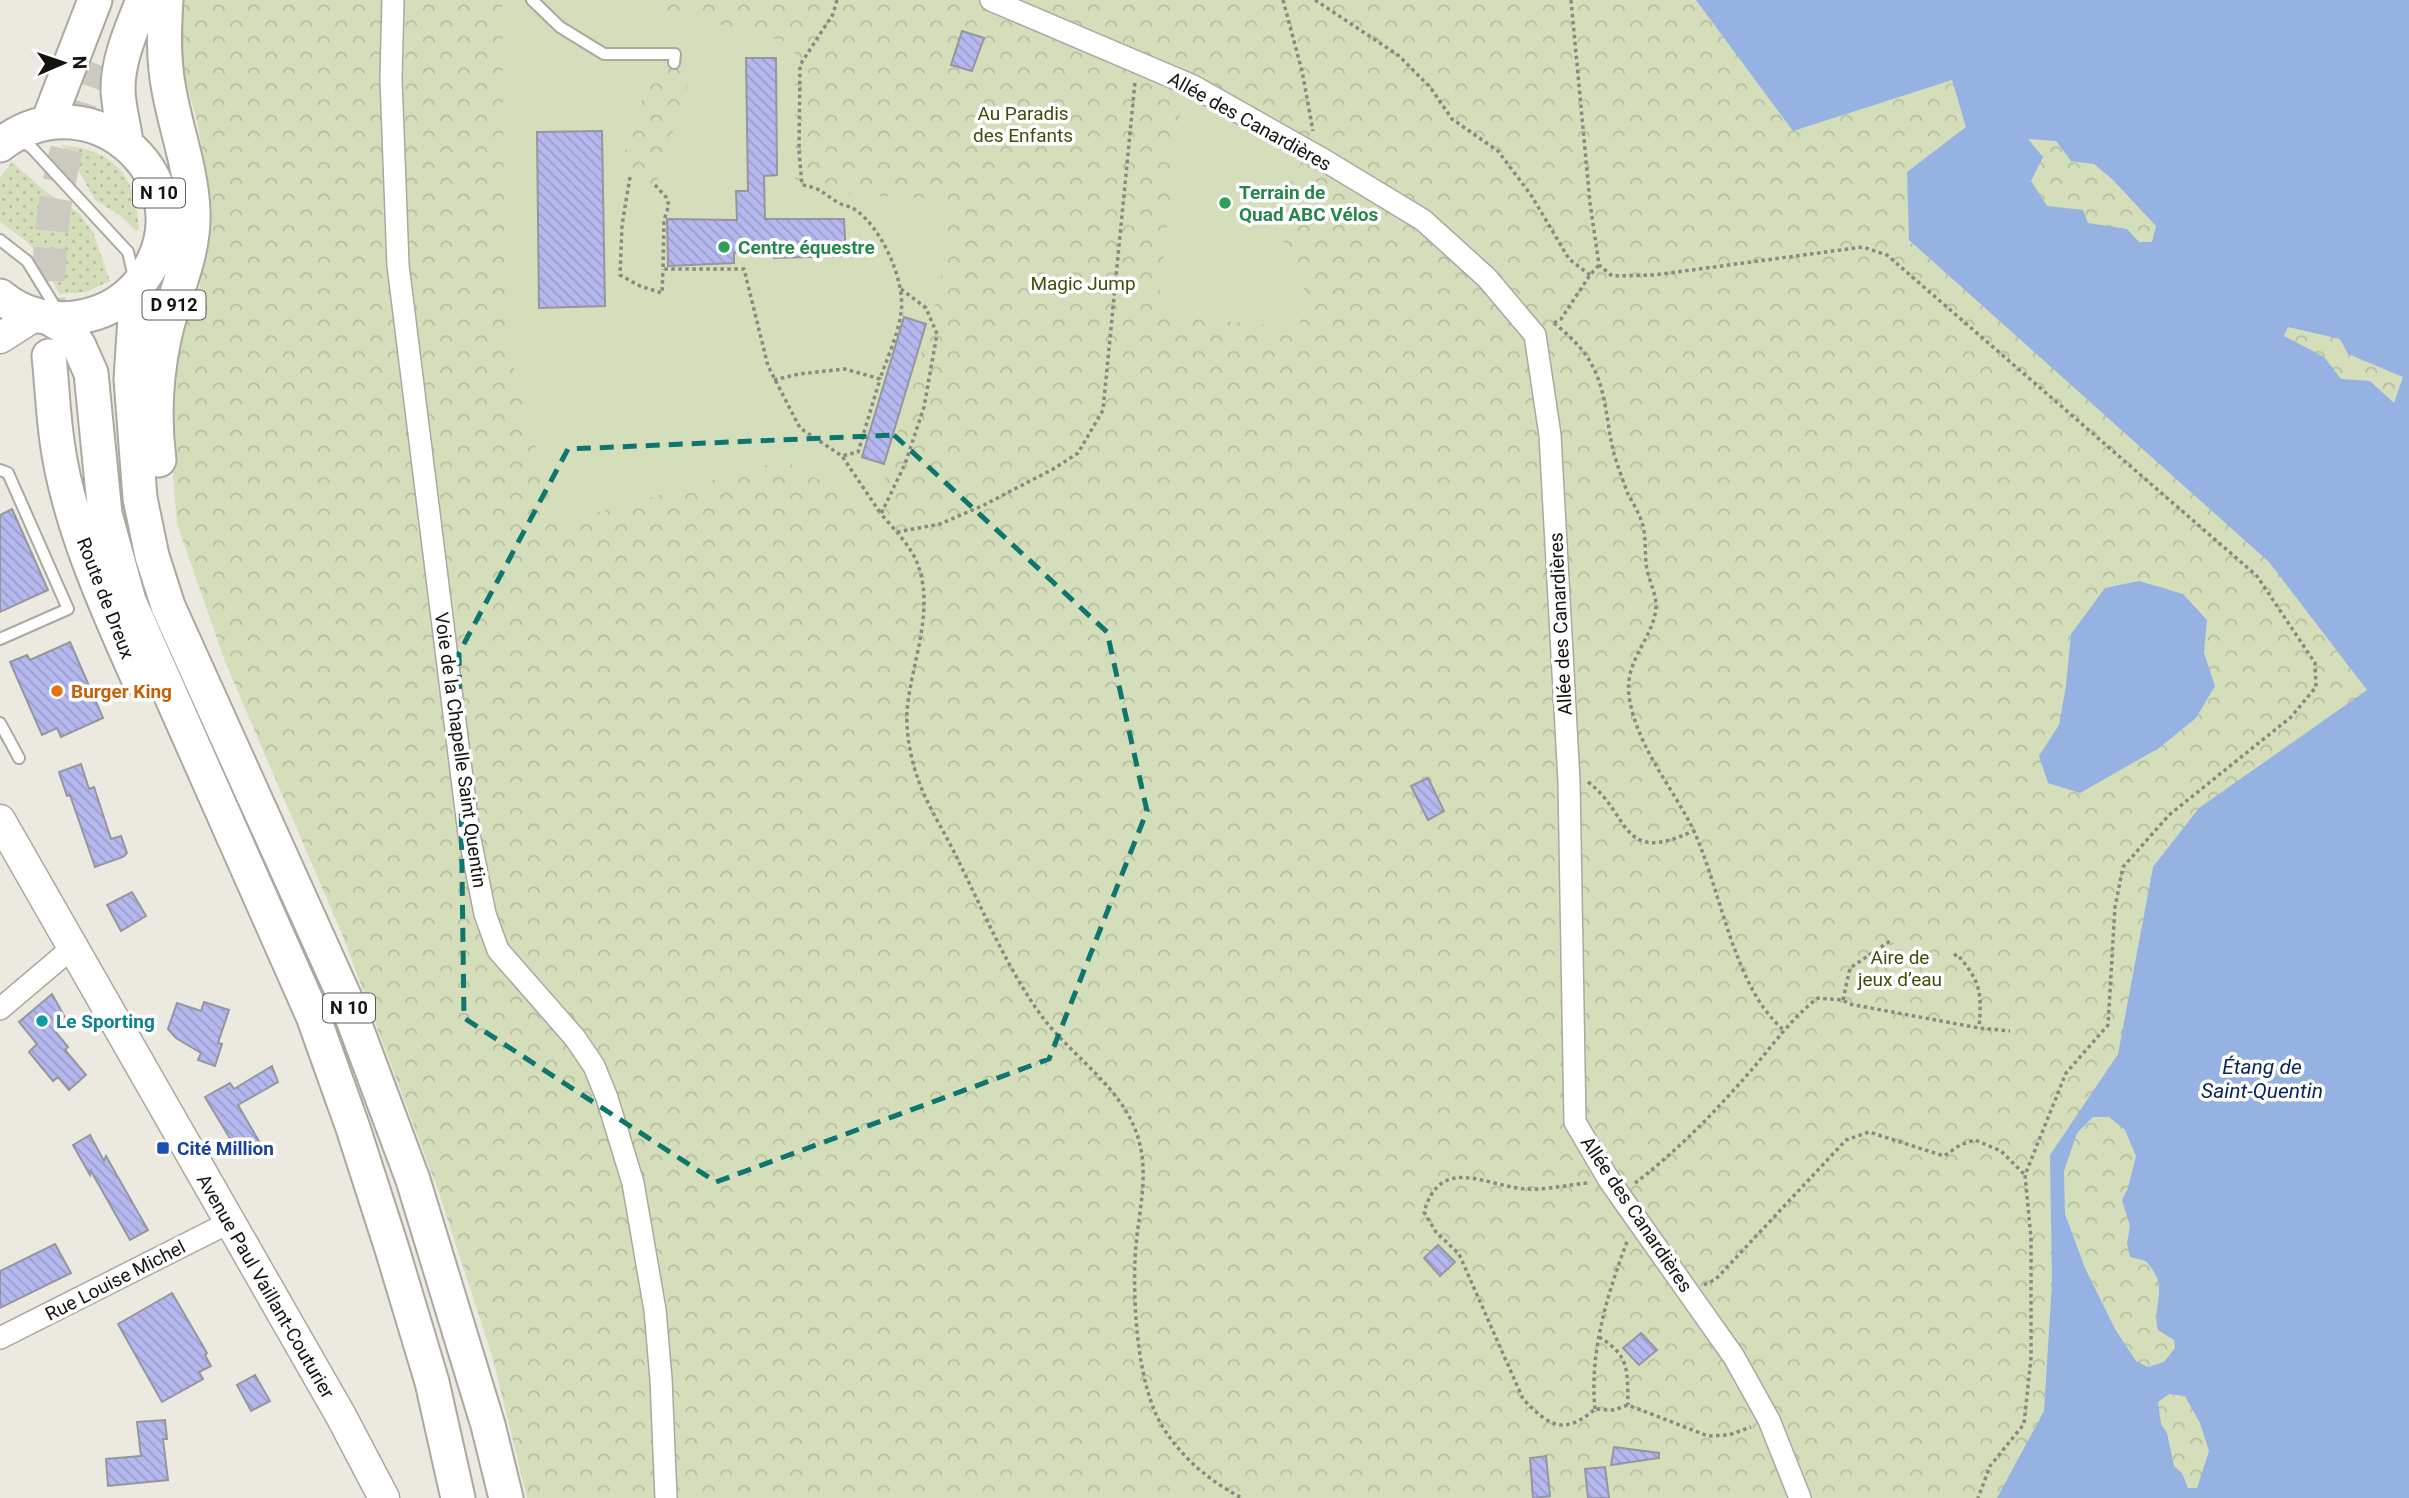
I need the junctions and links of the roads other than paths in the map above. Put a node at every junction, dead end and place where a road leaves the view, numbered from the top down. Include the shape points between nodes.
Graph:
1 (95, 0) edge
2 (119, 0) edge
3 (144, 0) edge
4 (166, 0) edge
5 (393, 0) edge
6 (532, 0) edge
7 (991, 0) edge
8 (674, 62) dead end
9 (94, 63) tunnel mouth
10 (16, 130) edge
11 (127, 143) junction
12 (0, 240) edge
13 (137, 287) junction
14 (0, 296) edge
15 (55, 331) junction
16 (0, 338) edge
17 (0, 470) edge
18 (168, 606) junction
19 (0, 639) edge
20 (0, 723) edge
21 (19, 758) dead end
22 (0, 820) edge
23 (72, 948) junction
24 (0, 1009) edge
25 (230, 1222) junction
26 (0, 1338) edge
27 (384, 1498) edge
28 (458, 1498) edge
29 (506, 1498) edge
30 (666, 1498) edge
31 (1800, 1498) edge

1 - 10 main road
2 - 9 main road
3 - 11 main road via 119,71
4 - 18 main road, D 912 via 168,89 193,210 187,268 164,337 157,383 157,450 167,528 183,585
5 - 30 street, Voie de la Chapelle Saint Quentin via 398,265 469,834 485,914 498,950 594,1066 633,1183 656,1310
6 - 8 lane via 560,27 604,54 675,54
7 - 31 street, Allée des Canardières via 1193,86 1423,220 1487,278 1535,335 1550,435 1569,781 1575,1122 1614,1187 1734,1357 1769,1420
10 - 11 main road, N 10 via 81,122
10 - 13 lane via 128,251
11 - 13 main road, N 10 via 149,168 163,220 156,256
12 - 15 lane via 27,261
13 - 15 main road, N 10 via 118,303 73,319
13 - 18 main road via 131,379 140,498
14 - 15 main road
15 - 16 street
15 - 28 main road, N 10 via 91,373 105,514 129,601 313,1016 353,1128 432,1382
17 - 19 lane via 8,473 68,609
18 - 29 main road, N 10 via 350,1011 413,1180
20 - 21 lane
22 - 23 street, Avenue Paul Vaillant-Couturier
23 - 24 street
23 - 25 street, Avenue Paul Vaillant-Couturier
25 - 26 street, Rue Louise Michel
25 - 27 street, Avenue Paul Vaillant-Couturier

